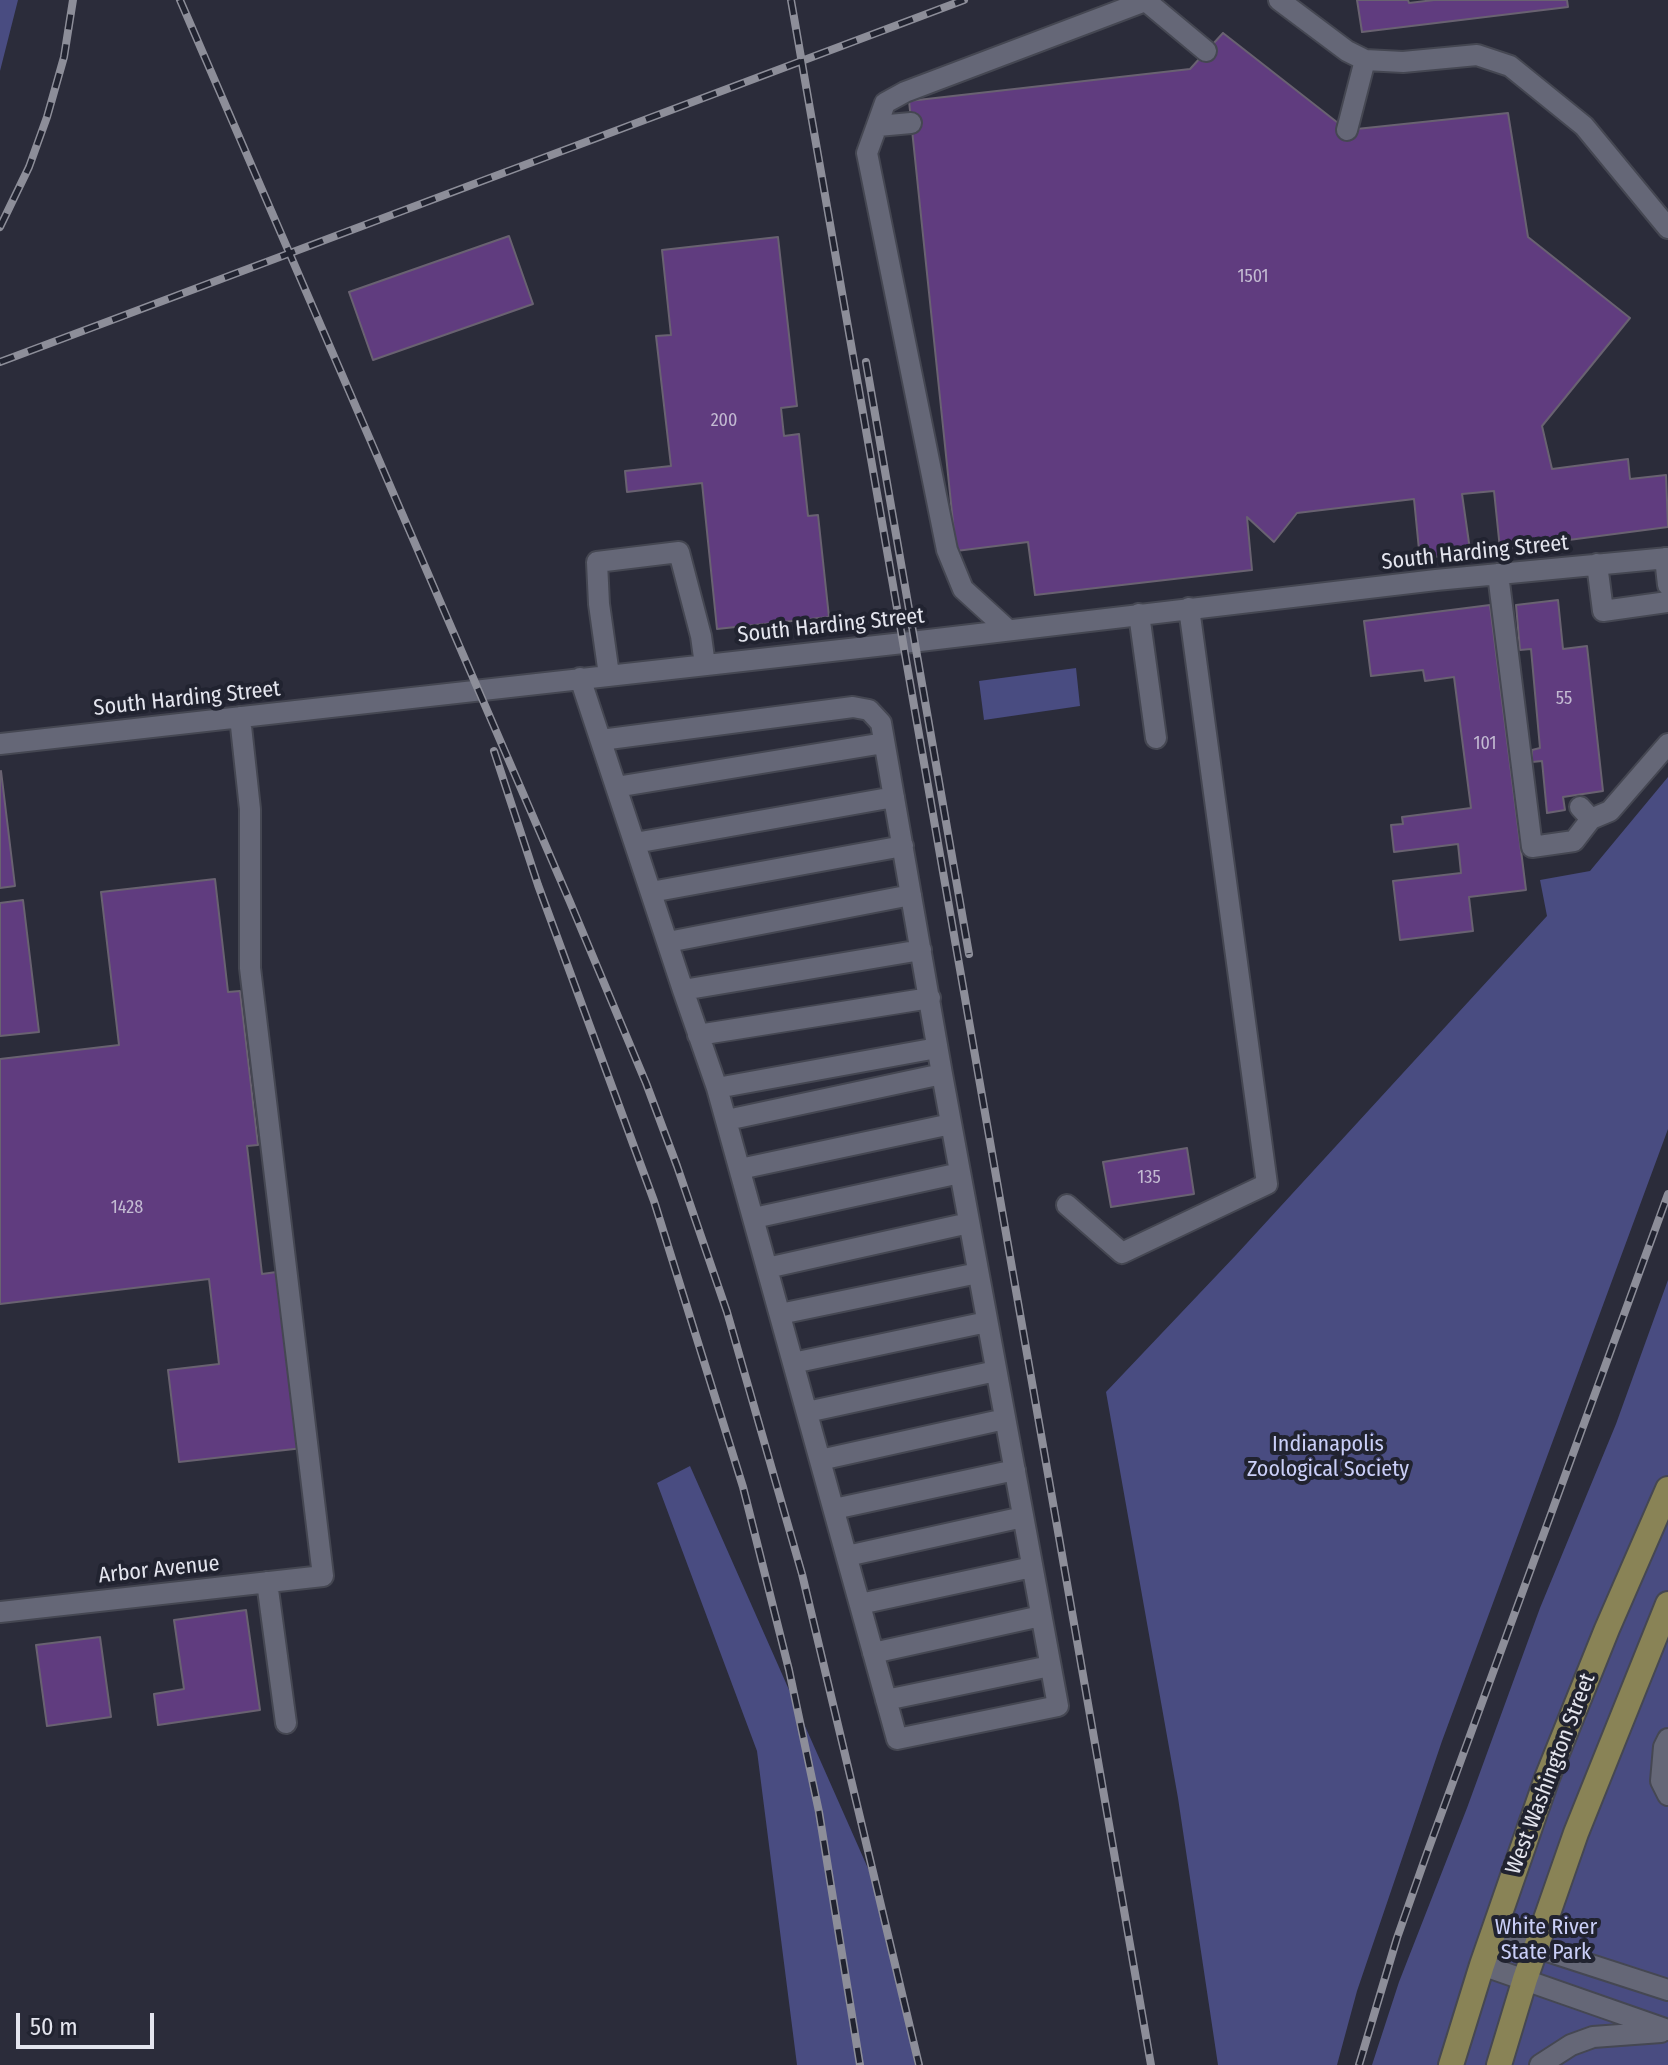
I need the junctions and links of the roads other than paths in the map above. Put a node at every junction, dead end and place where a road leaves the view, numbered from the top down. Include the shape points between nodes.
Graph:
1 (1147, 0) edge
2 (1279, 0) edge
3 (1206, 51) dead end
4 (1365, 60) junction
5 (911, 123) dead end
6 (878, 126) junction
7 (1347, 130) dead end
8 (1668, 228) edge
9 (1667, 558) edge
10 (1597, 564) junction
11 (1498, 574) junction
12 (1668, 585) edge
13 (1668, 602) edge
14 (1189, 608) junction
15 (1139, 614) junction
16 (1008, 630) junction
17 (705, 665) junction
18 (609, 675) junction
19 (580, 678) junction
20 (240, 717) junction
21 (1156, 738) dead end
22 (601, 740) junction
23 (884, 743) junction
24 (0, 744) edge
25 (1668, 744) edge
26 (616, 787) junction
27 (894, 797) junction
28 (635, 843) junction
29 (903, 846) junction
30 (651, 892) junction
31 (911, 895) junction
32 (668, 942) junction
33 (921, 950) junction
34 (683, 990) junction
35 (930, 998) junction
36 (698, 1035) junction
37 (937, 1048) junction
38 (942, 1074) junction
39 (717, 1088) junction
40 (727, 1120) junction
41 (951, 1124) junction
42 (740, 1169) junction
43 (960, 1173) junction
44 (1067, 1205) dead end
45 (754, 1218) junction
46 (969, 1223) junction
47 (767, 1268) junction
48 (978, 1273) junction
49 (780, 1314) junction
50 (987, 1322) junction
51 (793, 1363) junction
52 (996, 1371) junction
53 (807, 1412) junction
54 (1005, 1419) junction
55 (820, 1460) junction
56 (1015, 1470) junction
57 (1668, 1489) edge
58 (834, 1509) junction
59 (1023, 1517) junction
60 (847, 1556) junction
61 (1032, 1567) junction
62 (267, 1582) junction
63 (860, 1604) junction
64 (1668, 1604) edge
65 (0, 1612) edge
66 (1041, 1616) junction
67 (873, 1653) junction
68 (1050, 1666) junction
69 (886, 1700) junction
70 (286, 1723) dead end
71 (1668, 1739) edge
72 (1668, 1795) edge
73 (1492, 1933) junction
74 (1536, 1947) junction
75 (1482, 1965) junction
76 (1525, 1979) junction
77 (1668, 1990) edge
78 (1668, 2031) edge
79 (1451, 2065) edge
80 (1499, 2065) edge
81 (1540, 2065) edge

1 - 3 street
1 - 6 street via 905,92 885,103
2 - 4 street
4 - 7 street
4 - 8 street via 1477,55 1510,66 1584,126
5 - 6 street
6 - 16 street via 867,153 947,550 963,589
9 - 10 street, South Harding Street
9 - 12 street
10 - 11 street, South Harding Street
10 - 13 street via 1603,611
11 - 14 street, South Harding Street
11 - 25 street via 1532,847 1574,841 1585,813 1610,811
14 - 15 street, South Harding Street
14 - 44 street via 1267,1184 1122,1253
15 - 16 street, South Harding Street
15 - 21 street
16 - 17 street, South Harding Street
17 - 18 street, South Harding Street
17 - 18 street via 679,552 597,562
18 - 19 street, South Harding Street
19 - 20 street, South Harding Street
19 - 22 street
20 - 24 street, South Harding Street
20 - 62 street, Arbor Avenue via 250,809 250,968 323,1576
22 - 23 street via 853,707 869,710 881,723
22 - 26 street
23 - 26 street
23 - 27 street
26 - 28 street
27 - 28 street
27 - 29 street
28 - 30 street
29 - 30 street
29 - 31 street
30 - 32 street
31 - 32 street
31 - 33 street
32 - 34 street
33 - 34 street
33 - 35 street
34 - 36 street
35 - 36 street
35 - 37 street
36 - 39 street
37 - 38 street
37 - 39 street
38 - 40 street
38 - 41 street
39 - 40 street
40 - 42 street
41 - 42 street
41 - 43 street
42 - 45 street
43 - 45 street
43 - 46 street
45 - 47 street
46 - 47 street
46 - 48 street
47 - 49 street
48 - 49 street
48 - 50 street
49 - 51 street
50 - 51 street
50 - 52 street
51 - 53 street
52 - 53 street
52 - 54 street
53 - 55 street
54 - 55 street
54 - 56 street
55 - 58 street
56 - 58 street
56 - 59 street
57 - 73 main road, West Washington Street via 1552,1766
58 - 60 street
59 - 60 street
59 - 61 street
60 - 63 street
61 - 63 street
61 - 66 street
62 - 65 street, Arbor Avenue
62 - 70 street
63 - 67 street
64 - 74 main road, West Washington Street
66 - 67 street
66 - 68 street
67 - 69 street
68 - 69 street
68 - 69 street via 1058,1706 897,1739
71 - 72 street via 1661,1781
73 - 74 street
73 - 75 main road, West Washington Street
74 - 76 main road, West Washington Street
74 - 77 street
75 - 76 street
75 - 79 main road, West Washington Street
76 - 78 street
76 - 80 main road, West Washington Street
78 - 81 street via 1593,2037

